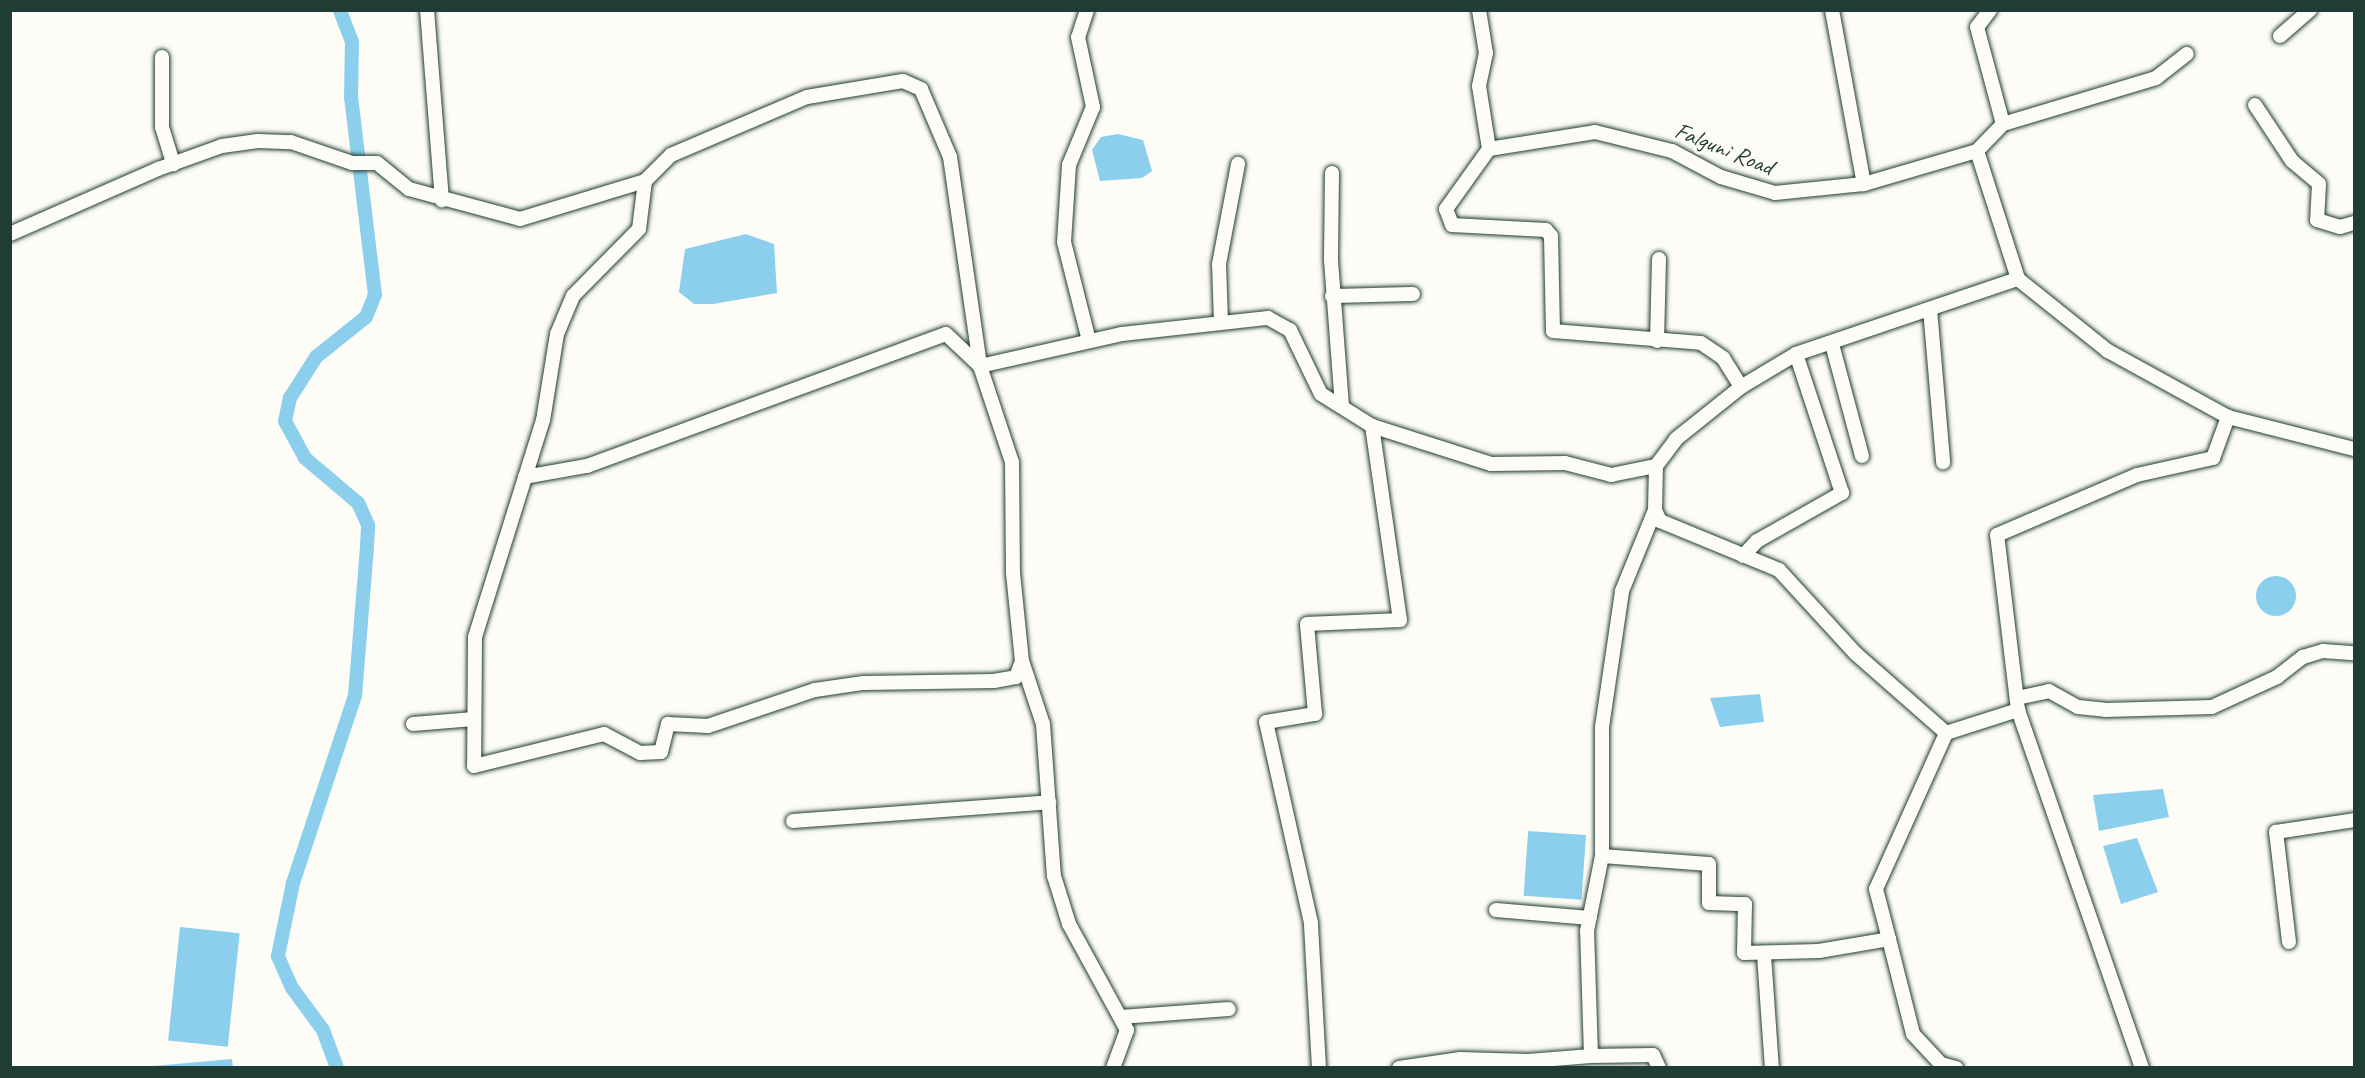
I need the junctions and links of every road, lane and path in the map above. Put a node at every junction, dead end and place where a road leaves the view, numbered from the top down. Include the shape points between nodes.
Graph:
1 (427, 10) edge
2 (1087, 10) edge
3 (1479, 10) edge
4 (1832, 10) edge
5 (1990, 10) edge
6 (2310, 10) edge
7 (2280, 36) dead end
8 (2187, 54) dead end
9 (162, 57) dead end
10 (2255, 105) dead end
11 (2003, 124) junction
12 (1489, 149) junction
13 (1977, 151) junction
14 (173, 164) junction
15 (1238, 164) dead end
16 (1332, 172) dead end
17 (645, 181) junction
18 (1864, 184) junction
19 (442, 200) junction
20 (2355, 223) edge
21 (10, 234) edge
22 (1659, 259) dead end
23 (2018, 279) junction
24 (1413, 294) dead end
25 (1332, 296) junction
26 (1930, 309) junction
27 (1221, 323) junction
28 (1089, 341) junction
29 (1657, 341) junction
30 (1832, 344) junction
31 (1796, 354) junction
32 (980, 366) junction
33 (1741, 387) junction
34 (1341, 407) junction
35 (2228, 417) junction
36 (1372, 426) junction
37 (2355, 449) edge
38 (1862, 456) dead end
39 (1943, 462) dead end
40 (1656, 466) junction
41 (525, 477) junction
42 (1655, 510) junction
43 (1743, 556) junction
44 (2355, 653) edge
45 (1022, 661) junction
46 (2017, 704) junction
47 (474, 719) junction
48 (413, 724) dead end
49 (1946, 733) junction
50 (1049, 802) junction
51 (2355, 820) edge
52 (793, 821) dead end
53 (1602, 856) junction
54 (1496, 910) dead end
55 (1590, 918) junction
56 (1889, 939) junction
57 (2289, 942) dead end
58 (1764, 955) junction
59 (1229, 1009) dead end
60 (1121, 1017) junction
61 (1591, 1056) junction
62 (1528, 1064) edge
63 (1940, 1066) edge
64 (1113, 1068) edge
65 (1319, 1068) edge
66 (1400, 1068) edge
67 (1659, 1068) edge
68 (1772, 1068) edge
69 (1956, 1068) edge
70 (2142, 1068) edge

1 - 19 street
2 - 28 street via 1078,37 1093,107 1069,165 1064,242
3 - 12 street via 1486,53 1479,86
4 - 18 street
5 - 11 street via 1977,27
6 - 7 street
8 - 11 street via 2156,78
9 - 14 street via 162,127
10 - 20 street via 2292,161 2319,184 2317,220 2340,227
11 - 13 street
12 - 18 street, Falguni Road via 1595,132 1672,151 1721,177 1775,193
12 - 29 street via 1446,209 1452,225 1546,230 1551,236 1553,331
13 - 18 street, Falguni Road
13 - 23 street
14 - 19 street via 258,141 291,142 351,163 377,163 410,189
14 - 21 street
15 - 27 street via 1219,264
16 - 25 street
17 - 19 street via 520,219
17 - 32 street via 671,155 807,97 903,81 921,89 950,157
17 - 41 street via 639,229 573,296 557,334 543,420
22 - 29 street
23 - 26 street
23 - 35 street via 2108,351
24 - 25 street
25 - 34 street
26 - 30 street
26 - 39 street
27 - 28 street
27 - 34 street via 1268,318 1290,330 1321,394
28 - 32 street
29 - 33 street via 1713,347
30 - 31 street
30 - 38 street
31 - 33 street
31 - 43 street via 1842,493 1757,541
32 - 41 street via 946,334 587,466
32 - 45 street via 1012,462 1012,573
33 - 40 street via 1676,439
34 - 36 street
35 - 37 street
35 - 46 street via 2212,458 2137,475 1997,535
36 - 40 street via 1491,464 1565,464 1611,474
36 - 65 street via 1400,620 1306,624 1315,714 1266,722 1311,923
40 - 42 street
41 - 47 street via 475,637
42 - 43 street via 1669,527
42 - 53 street via 1622,591 1602,727
43 - 49 street via 1779,570 1855,653
44 - 46 street via 2323,651 2303,657 2277,677 2212,707 2105,710 2078,706 2049,691
45 - 47 street via 1016,677 994,681 863,683 815,690 708,726 668,724 661,752 640,753 604,734 474,766
45 - 50 street via 1043,724
46 - 49 street
46 - 70 street
47 - 48 street
49 - 56 street via 1876,889
50 - 52 street
50 - 60 street via 1054,876 1069,924
51 - 57 street via 2276,832
53 - 55 street
53 - 58 street via 1709,864 1709,903 1745,904 1744,953
54 - 55 street
55 - 61 street
56 - 58 street
56 - 63 street via 1913,1034
58 - 68 street
59 - 60 street
60 - 64 street via 1127,1030
61 - 62 street
61 - 67 street via 1653,1055
62 - 66 street via 1460,1059
63 - 69 street

